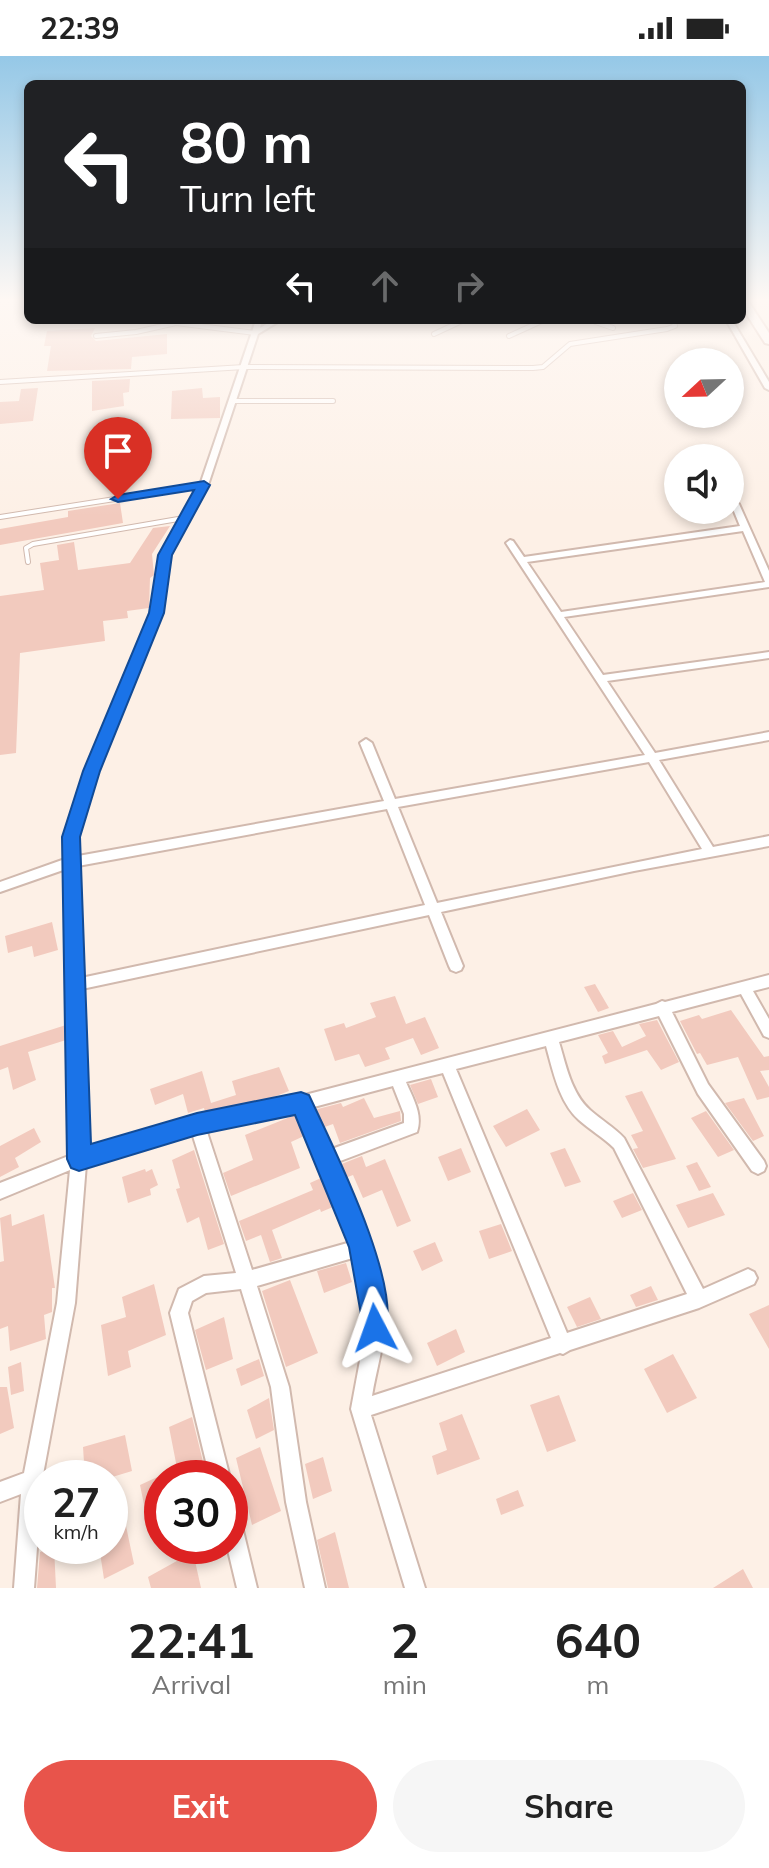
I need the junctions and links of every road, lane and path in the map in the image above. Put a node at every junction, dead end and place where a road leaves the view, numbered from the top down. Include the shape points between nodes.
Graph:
1 (155, 372) edge
2 (242, 372) edge
3 (0, 382) edge
4 (233, 401) junction
5 (333, 401) dead end
6 (204, 485) junction
7 (0, 517) edge
8 (184, 518) junction
9 (743, 524) edge
10 (745, 528) junction
11 (510, 543) dead end
12 (522, 560) junction
13 (28, 562) dead end
14 (769, 582) edge
15 (558, 615) junction
16 (769, 655) edge
17 (601, 679) junction
18 (769, 736) edge
19 (366, 743) dead end
20 (652, 757) junction
21 (389, 805) junction
22 (769, 841) edge
23 (710, 852) junction
24 (72, 862) junction
25 (0, 887) edge
26 (432, 910) junction
27 (456, 966) dead end
28 (769, 981) edge
29 (75, 985) junction
30 (744, 987) junction
31 (662, 1007) junction
32 (769, 1032) edge
33 (550, 1037) junction
34 (447, 1064) junction
35 (397, 1078) junction
36 (301, 1103) junction
37 (197, 1124) junction
38 (79, 1159) junction
39 (326, 1159) junction
40 (758, 1166) dead end
41 (0, 1191) edge
42 (362, 1247) junction
43 (748, 1278) dead end
44 (248, 1280) junction
45 (699, 1299) junction
46 (563, 1345) junction
47 (360, 1409) junction
48 (36, 1460) edge
49 (216, 1460) edge
50 (24, 1483) edge
51 (0, 1492) edge
52 (26, 1564) edge
53 (241, 1564) edge
54 (24, 1588) edge
55 (247, 1588) edge
56 (315, 1588) edge
57 (415, 1588) edge

1 - 3 lane
2 - 4 street
4 - 5 lane
4 - 6 street
6 - 7 lane
6 - 8 street
8 - 13 lane via 33,544 26,548
8 - 24 street via 162,563 156,613 78,809
9 - 10 street
10 - 12 street
10 - 14 street
11 - 12 street
12 - 15 street
14 - 15 street
15 - 17 street
16 - 17 street
17 - 20 street
18 - 20 street
19 - 21 street
20 - 21 street
20 - 23 street
21 - 24 street
21 - 26 street
22 - 23 street
23 - 26 street
24 - 25 street
24 - 29 street
26 - 27 street
26 - 29 street
28 - 30 street
29 - 38 street
30 - 31 street
30 - 32 street
31 - 33 street
31 - 40 street via 703,1089
33 - 34 street
33 - 45 street via 571,1098 619,1143
34 - 35 street
34 - 46 street
35 - 36 street
35 - 39 street via 412,1127
36 - 37 street
36 - 39 street
37 - 38 street
37 - 44 street
38 - 41 street
38 - 48 street via 66,1303
39 - 42 street
42 - 44 street
42 - 47 street via 376,1311
43 - 45 street
44 - 49 street via 193,1289 179,1313
44 - 56 street via 280,1387
45 - 46 street
46 - 47 street
47 - 57 street
50 - 51 street
52 - 54 street
53 - 55 street

